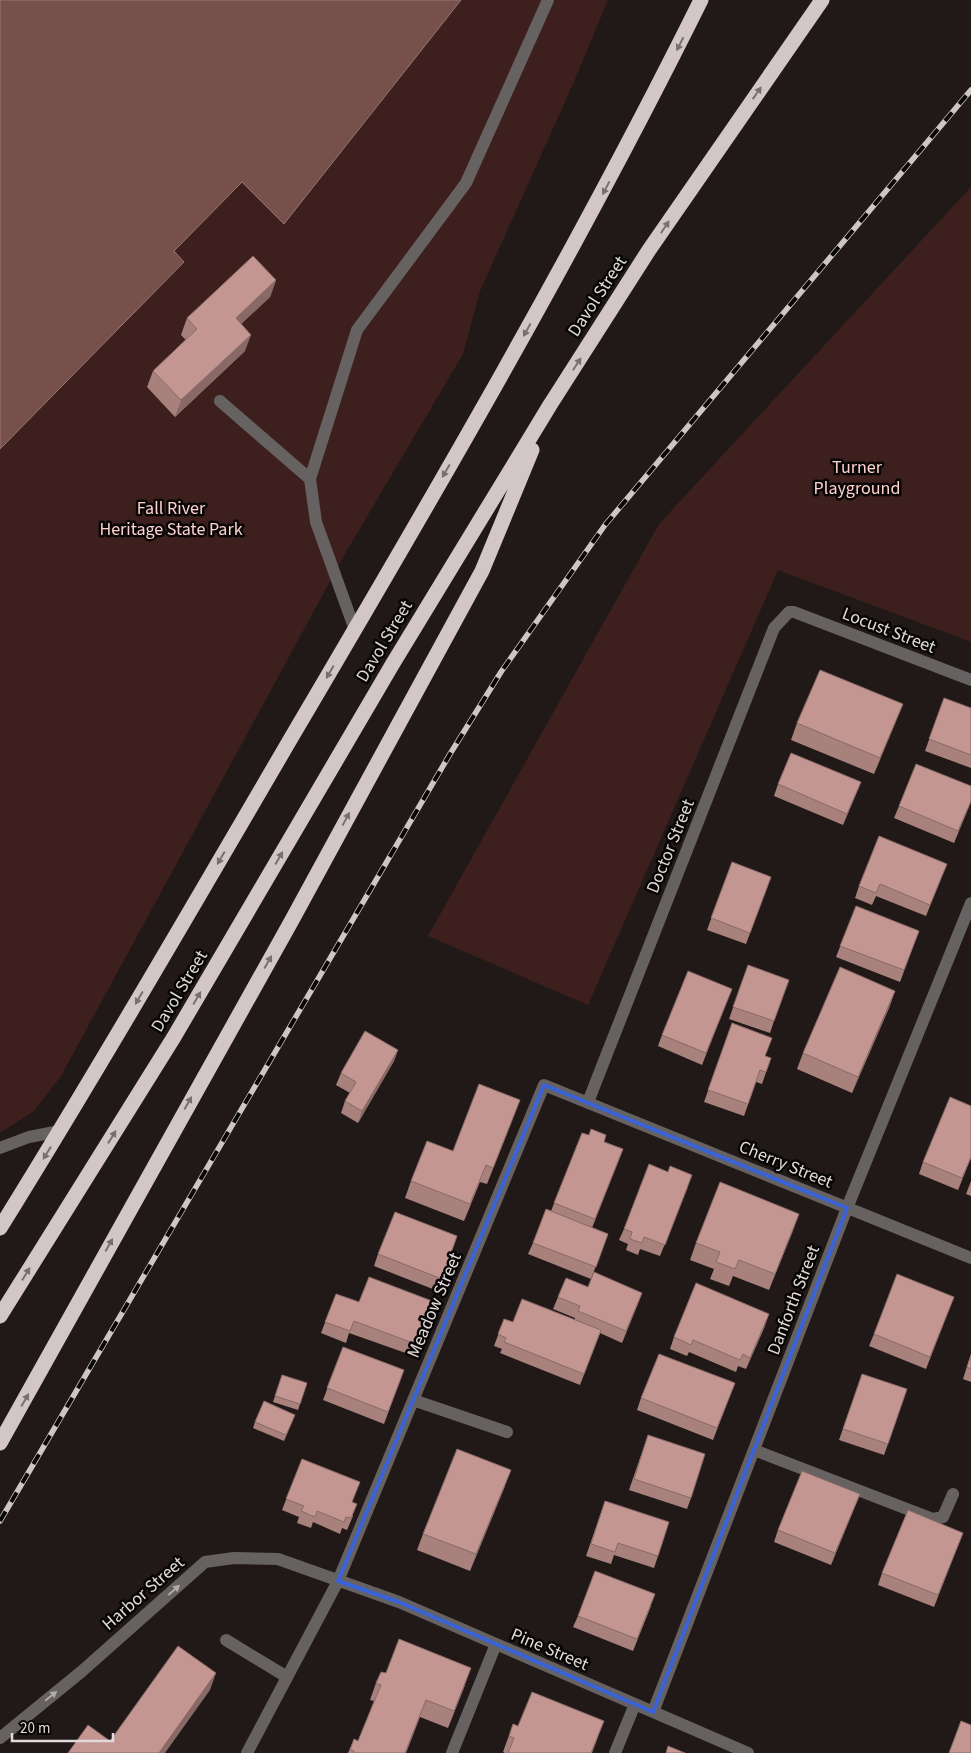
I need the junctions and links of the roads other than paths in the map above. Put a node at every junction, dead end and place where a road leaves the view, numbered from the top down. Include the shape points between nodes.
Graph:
1 (548, 0) edge
2 (701, 0) edge
3 (822, 0) edge
4 (220, 401) dead end
5 (550, 405) junction
6 (310, 479) junction
7 (794, 612) joint
8 (355, 630) junction
9 (971, 680) edge
10 (971, 902) edge
11 (588, 1102) junction
12 (60, 1131) junction
13 (0, 1148) edge
14 (847, 1208) junction
15 (0, 1228) edge
16 (971, 1258) edge
17 (0, 1316) edge
18 (413, 1400) junction
19 (507, 1432) dead end
20 (0, 1442) edge
21 (754, 1450) junction
22 (953, 1494) dead end
23 (338, 1581) junction
24 (226, 1640) dead end
25 (496, 1644) junction
26 (287, 1677) junction
27 (635, 1704) junction
28 (653, 1712) junction
29 (0, 1738) edge
30 (247, 1753) edge
31 (452, 1753) edge
32 (615, 1753) edge
33 (748, 1753) edge

1 - 6 street via 466,183 358,330
2 -> 8 highway, Davol Street via 592,214
5 -> 3 highway, Davol Street via 654,242
4 - 6 street
17 -> 5 highway, Davol Street via 174,1037 372,698
20 -> 5 highway via 292,920 482,571
6 - 8 street via 316,522
7 - 9 street, Locust Street
7 - 11 street, Doctor Street via 774,628
8 -> 12 highway, Davol Street
10 - 14 street, Danforth Street
11 - 14 street, Cherry Street
11 - 18 street, Meadow Street via 544,1085
12 - 13 street via 29,1137
12 -> 15 highway, Davol Street
14 - 16 street, Cherry Street
14 - 21 street, Danforth Street
18 - 19 street
18 - 23 street, Meadow Street
21 - 22 street via 933,1519 943,1517
21 - 28 street, Danforth Street
23 - 25 street, Pine Street via 399,1602
23 - 26 street, Meadow Street
29 -> 23 street, Harbor Street via 81,1672 205,1562 234,1558 278,1560
24 - 26 street
25 - 27 street, Pine Street
25 - 31 street
26 - 30 street, Meadow Street
27 - 28 street, Pine Street
27 - 32 street
28 - 33 street, Pine Street

